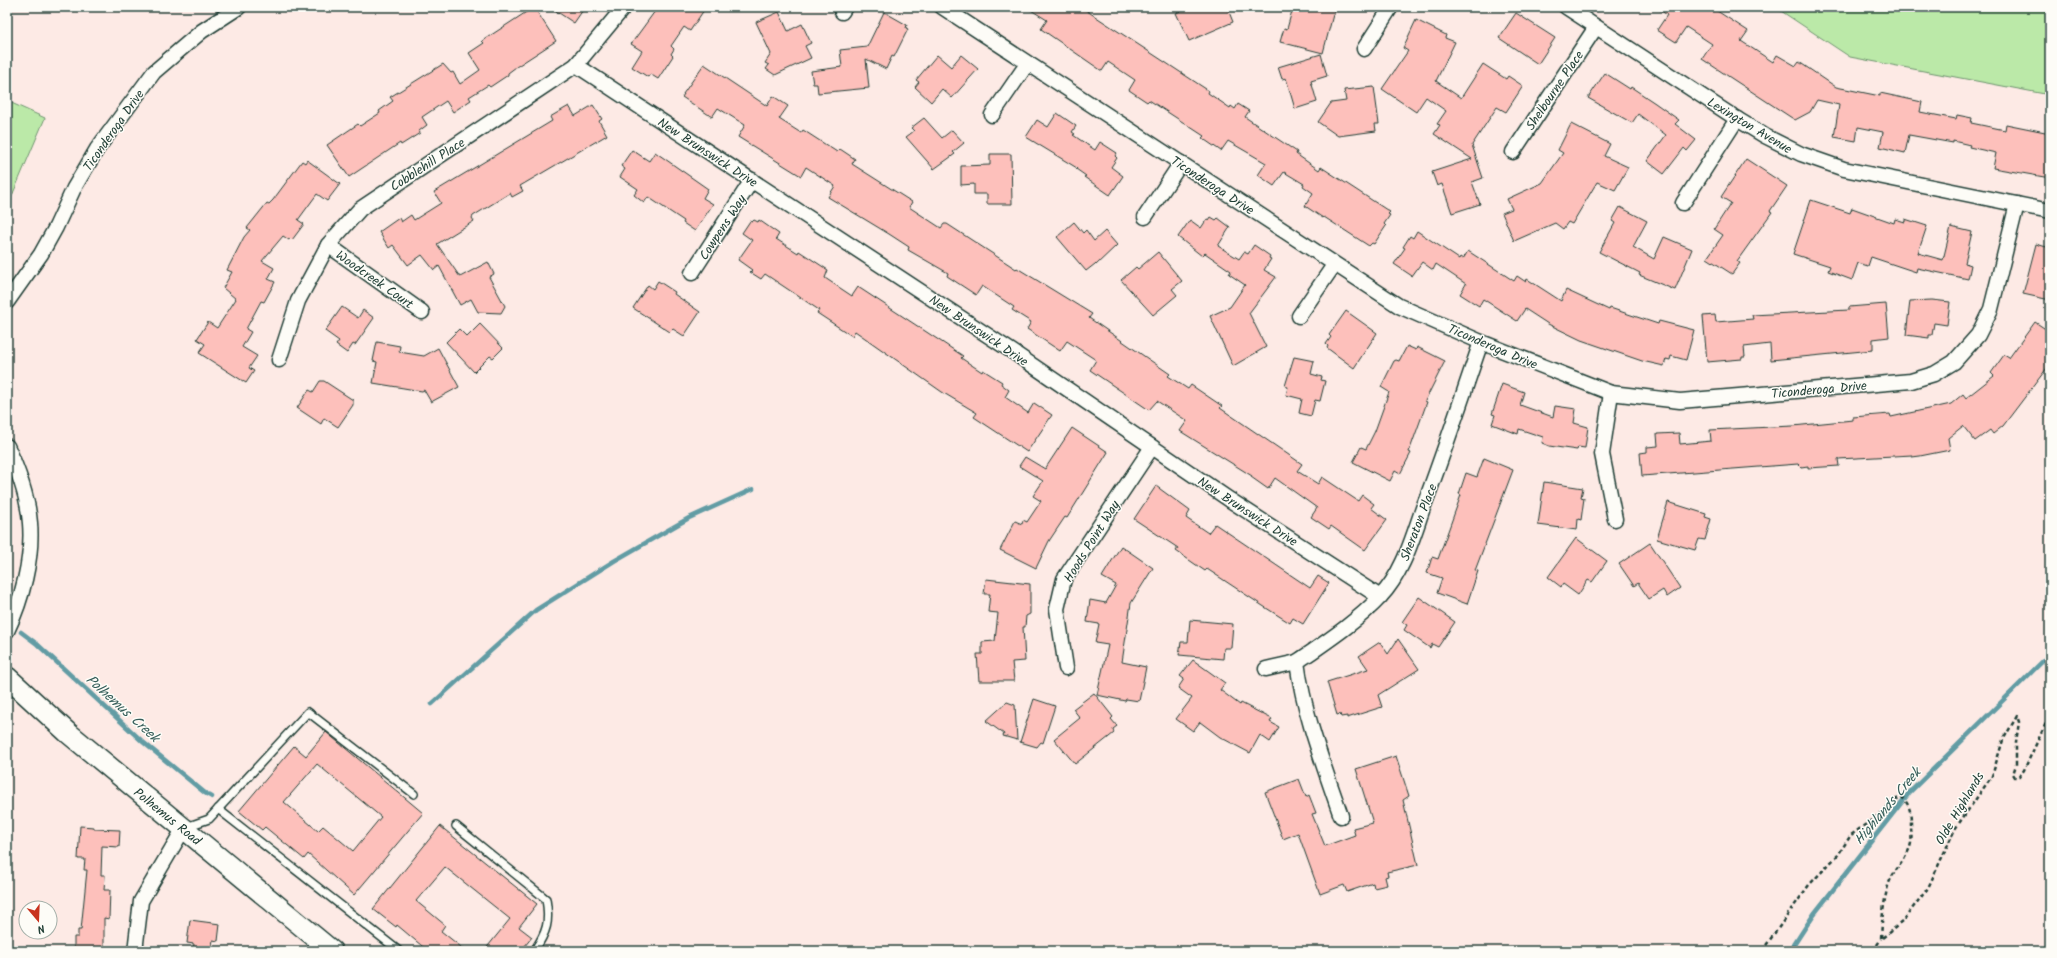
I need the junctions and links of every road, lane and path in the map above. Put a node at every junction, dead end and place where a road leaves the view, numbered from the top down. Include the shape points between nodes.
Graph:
1 (239, 7) edge
2 (624, 7) edge
3 (942, 7) edge
4 (1391, 7) edge
5 (1566, 7) edge
6 (1596, 27) junction
7 (1364, 49) dead end
8 (1027, 64) junction
9 (576, 66) junction
10 (992, 115) dead end
11 (1737, 119) junction
12 (1513, 152) dead end
13 (1182, 163) junction
14 (752, 180) junction
15 (1683, 203) dead end
16 (2017, 204) junction
17 (2050, 211) edge
18 (1145, 217) dead end
19 (328, 245) junction
20 (1334, 265) junction
21 (692, 273) dead end
22 (7, 302) edge
23 (422, 312) dead end
24 (1299, 316) dead end
25 (1481, 342) junction
26 (279, 360) dead end
27 (1611, 393) junction
28 (7, 446) edge
29 (1152, 447) junction
30 (12, 466) edge
31 (1615, 519) dead end
32 (1380, 597) junction
33 (7, 631) edge
34 (1296, 662) junction
35 (1066, 668) dead end
36 (1266, 669) dead end
37 (7, 677) edge
38 (2050, 754) edge
39 (414, 794) dead end
40 (218, 809) junction
41 (1341, 816) dead end
42 (456, 826) dead end
43 (184, 828) junction
44 (1881, 939) junction
45 (135, 951) edge
46 (332, 951) edge
47 (399, 951) edge
48 (534, 951) edge
49 (1762, 951) edge
50 (1873, 951) edge

1 - 22 street, Ticonderoga Drive via 202,31 154,72 97,149 41,254
2 - 9 street, Cobblehill Place
3 - 8 street, Ticonderoga Drive
4 - 7 street
5 - 6 street, Lexington Avenue
6 - 11 street, Lexington Avenue
6 - 12 street, Shelbourne Place
8 - 10 street
8 - 13 street, Ticonderoga Drive
9 - 14 street, New Brunswick Drive
9 - 19 street, Cobblehill Place via 360,209
11 - 15 street
11 - 16 street, Lexington Avenue via 1801,154 1844,169
13 - 18 street
13 - 20 street, Ticonderoga Drive
14 - 21 street, Cowpens Way
14 - 29 street, New Brunswick Drive
16 - 17 street, Lexington Avenue
16 - 27 street, Ticonderoga Drive via 1991,309 1978,335 1954,362 1934,374 1911,380 1680,401
19 - 23 street, Woodcreek Court
19 - 26 street, Cobblehill Place via 298,301
20 - 24 street
20 - 25 street, Ticonderoga Drive via 1399,306
25 - 27 street, Ticonderoga Drive
25 - 32 street, Sheraton Place via 1434,480 1404,558 1394,579
27 - 31 street via 1602,454
28 - 30 street
29 - 32 street, New Brunswick Drive
29 - 35 street, Hoods Point Way via 1064,579 1057,609
30 - 33 street via 26,497 30,523 29,548 15,614
32 - 34 street, Sheraton Place via 1332,638
34 - 36 street, Sheraton Place
34 - 41 street via 1311,727
37 - 43 main road, Polhemus Road via 67,732
38 - 44 path, Olde Highlands via 2050,726 2047,721 2024,770 2019,777 2015,777 2013,774 2019,722 2017,716 2003,740 1992,776 1954,829 1928,888 1902,922
39 - 40 lane via 308,712
40 - 43 lane via 209,819
40 - 47 lane
42 - 48 lane via 546,899 549,917 544,936
43 - 45 street via 141,901
43 - 46 main road, Polhemus Road
44 - 49 path via 1882,919 1892,873 1911,844 1911,814 1908,804 1902,797 1892,801 1884,811 1852,835 1838,855 1809,885
44 - 50 path

